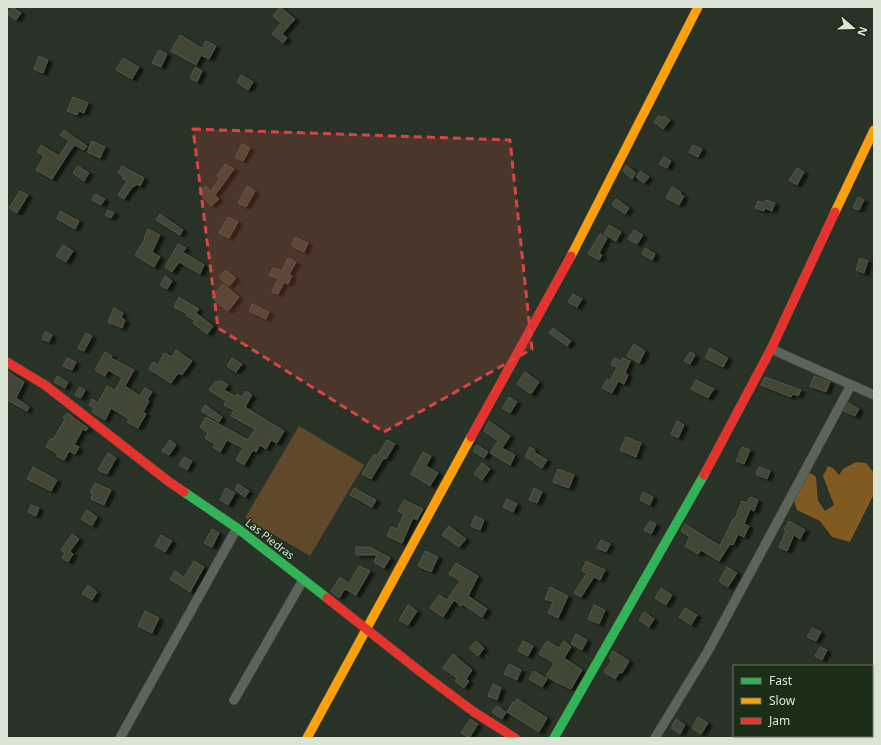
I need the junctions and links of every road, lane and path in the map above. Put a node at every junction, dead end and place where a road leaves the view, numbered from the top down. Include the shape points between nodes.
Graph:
1 (698, 7) edge
2 (874, 130) edge
3 (771, 350) junction
4 (7, 362) edge
5 (851, 385) junction
6 (874, 395) edge
7 (237, 528) junction
8 (303, 580) junction
9 (366, 630) junction
10 (234, 700) dead end
11 (120, 738) edge
12 (307, 738) edge
13 (515, 738) edge
14 (554, 738) edge
15 (655, 738) edge

1 - 9 street via 571,255
2 - 3 street
3 - 5 street
3 - 14 street via 705,473
4 - 7 street, Las Piedras via 45,385 168,481
5 - 6 street
5 - 15 street via 708,651
7 - 8 street, Las Piedras
7 - 11 street
8 - 9 street, Las Piedras
8 - 10 street
9 - 12 street
9 - 13 street, Las Piedras via 427,678

